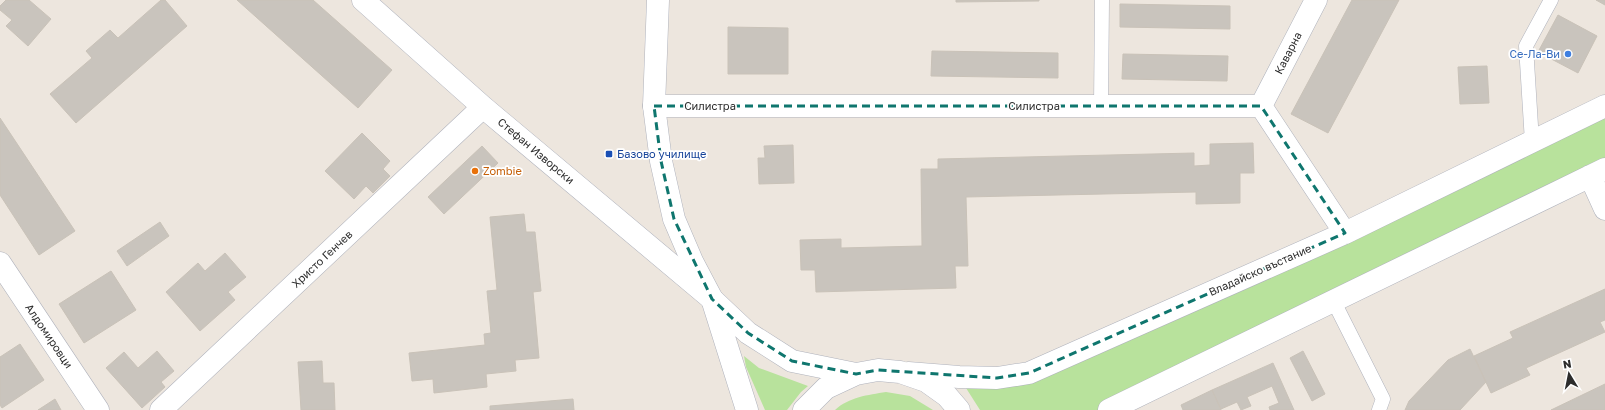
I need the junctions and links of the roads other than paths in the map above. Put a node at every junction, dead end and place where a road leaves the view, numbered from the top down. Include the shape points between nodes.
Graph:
1 (363, 0) edge
2 (658, 0) edge
3 (1102, 0) edge
4 (1316, 0) edge
5 (1551, 0) edge
6 (654, 106) junction
7 (1101, 106) junction
8 (1261, 106) junction
9 (1605, 106) edge
10 (483, 107) junction
11 (1532, 142) junction
12 (1598, 172) edge
13 (1605, 210) edge
14 (1344, 233) junction
15 (0, 262) edge
16 (712, 299) junction
17 (1333, 300) junction
18 (900, 372) junction
19 (856, 374) junction
20 (98, 410) edge
21 (161, 410) edge
22 (747, 410) edge
23 (804, 410) edge
24 (959, 410) edge
25 (1109, 410) edge
26 (1379, 410) edge

1 - 10 street, Стефан Изворски
2 - 6 street
3 - 7 lane
4 - 8 street, Каварна
5 - 11 lane via 1526,46
6 - 7 street, Силистра
6 - 16 street via 661,161 674,219
7 - 8 street, Силистра
8 - 14 street
9 - 11 street, Владайско въстание
10 - 16 street, Стефан Изворски
10 - 21 street, Христо Генчев
11 - 14 street, Владайско въстание
12 - 13 street
12 - 17 street
14 - 18 street, Владайско въстание via 1029,373 997,378
15 - 20 street, Алдомировци
16 - 19 street, Стефан Изворски via 748,333 792,361
16 - 22 street
17 - 25 street
17 - 26 lane via 1383,399
18 - 19 street via 878,370
18 - 24 street via 926,381 948,396
19 - 23 street via 826,388

